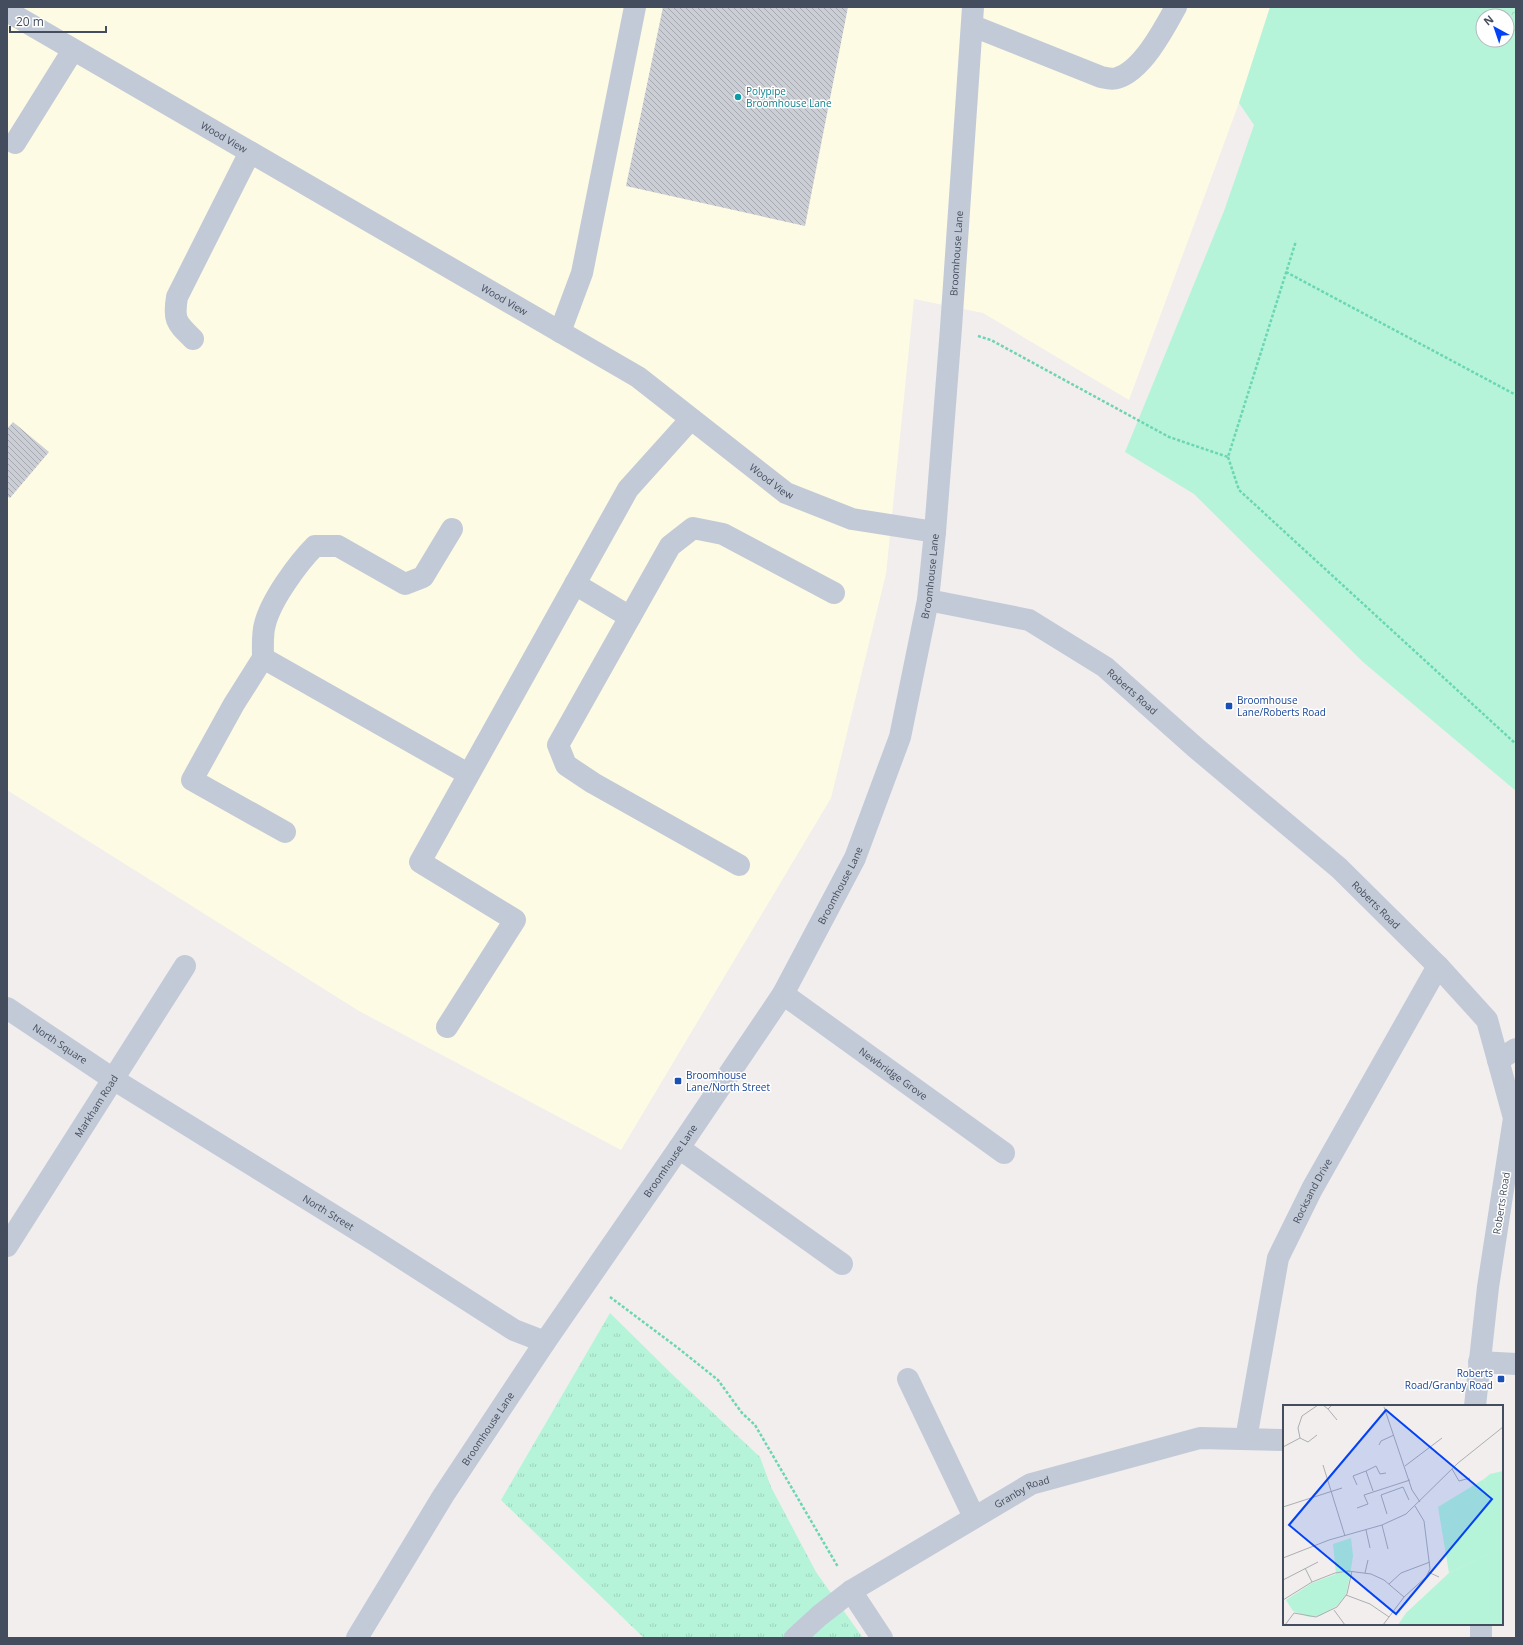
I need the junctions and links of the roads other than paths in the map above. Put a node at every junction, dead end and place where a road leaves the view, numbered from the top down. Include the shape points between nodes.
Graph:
1 (635, 7) edge
2 (1176, 7) edge
3 (7, 11) edge
4 (973, 16) edge
5 (73, 50) junction
6 (15, 143) dead end
7 (250, 152) junction
8 (560, 332) junction
9 (193, 339) dead end
10 (690, 419) junction
11 (452, 529) dead end
12 (935, 532) junction
13 (575, 584) junction
14 (834, 593) dead end
15 (928, 600) junction
16 (630, 617) junction
17 (263, 658) junction
18 (468, 774) junction
19 (285, 832) dead end
20 (739, 865) dead end
21 (185, 966) dead end
22 (1438, 966) junction
23 (783, 994) junction
24 (7, 1008) edge
25 (447, 1027) dead end
26 (1507, 1054) edge
27 (113, 1079) junction
28 (679, 1148) junction
29 (1004, 1153) dead end
30 (7, 1246) edge
31 (842, 1264) dead end
32 (545, 1342) junction
33 (1479, 1362) junction
34 (1516, 1364) edge
35 (908, 1379) dead end
36 (1475, 1405) edge
37 (1246, 1439) junction
38 (1283, 1440) edge
39 (974, 1517) junction
40 (851, 1591) junction
41 (1480, 1625) edge
42 (357, 1638) edge
43 (795, 1638) edge
44 (882, 1638) edge
45 (1481, 1638) edge

1 - 8 street via 582,272
2 - 4 street via 1154,45 1131,71 1116,79 1101,77
3 - 5 street, Wood View
4 - 12 street, Broomhouse Lane
5 - 6 street
5 - 7 street, Wood View
7 - 8 street, Wood View
7 - 9 street via 177,297 174,312 180,326
8 - 10 street, Wood View via 638,377
10 - 12 street, Wood View via 786,493 852,518
10 - 13 street via 628,489
11 - 17 street via 423,577 405,584 338,546 315,546 301,560 274,603 265,624
12 - 15 street, Broomhouse Lane
13 - 16 street
13 - 18 street
14 - 16 street via 723,534 693,528 670,546
15 - 22 street, Roberts Road via 1029,620 1104,667 1339,868
15 - 23 street, Broomhouse Lane via 900,737 855,858
16 - 20 street via 558,744 566,766
17 - 18 street
17 - 19 street via 192,780
18 - 25 street via 420,862 515,920
21 - 27 street, Markham Road
22 - 26 street, Roberts Road via 1487,1020
22 - 37 street, Rocksand Drive via 1312,1189 1278,1258
23 - 28 street, Broomhouse Lane
23 - 29 street, Newbridge Grove
24 - 27 street, North Square
26 - 33 street, Roberts Road via 1514,1118
27 - 30 street, Markham Road
27 - 32 street, North Street via 514,1330
28 - 31 street
28 - 32 street, Broomhouse Lane
32 - 42 street, Broomhouse Lane via 443,1496
33 - 34 street
33 - 36 street, Roberts Road
35 - 39 street
37 - 38 street, Granby Road
37 - 39 street, Granby Road via 1200,1438 1031,1484
39 - 40 street, Granby Road
40 - 43 street, Granby Road
40 - 44 street
41 - 45 street

